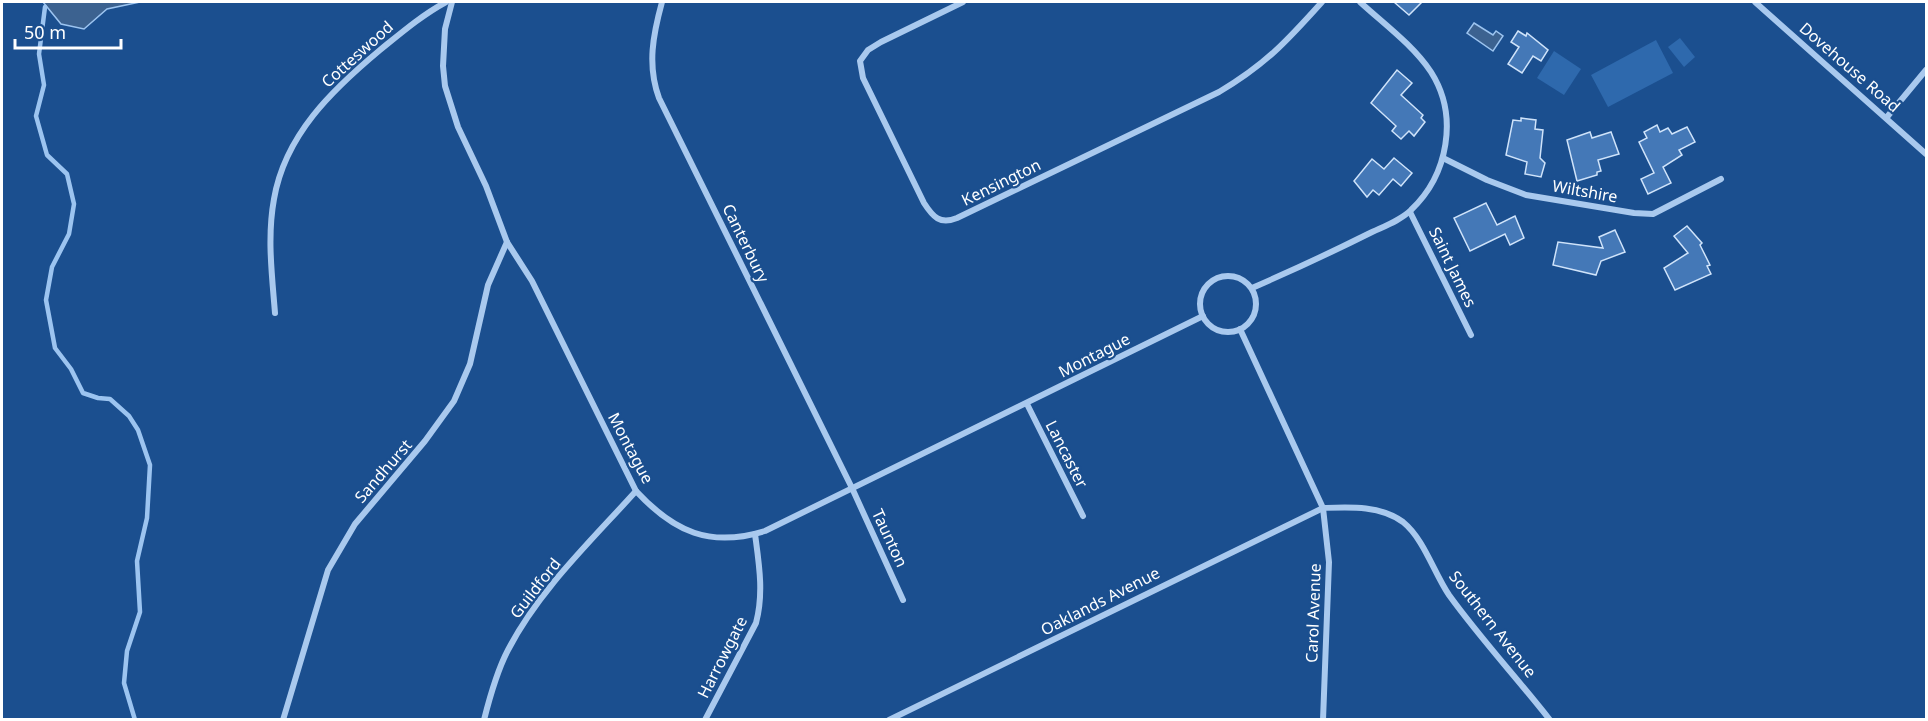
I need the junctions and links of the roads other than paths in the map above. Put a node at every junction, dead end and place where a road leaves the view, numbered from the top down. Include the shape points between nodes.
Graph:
1 (446, 2) edge
2 (452, 2) edge
3 (662, 2) edge
4 (963, 2) edge
5 (1322, 2) edge
6 (1360, 2) edge
7 (1755, 2) edge
8 (1926, 70) edge
9 (1887, 117) junction
10 (1926, 154) edge
11 (1443, 158) junction
12 (1721, 179) dead end
13 (1410, 212) junction
14 (507, 242) junction
15 (1252, 288) junction
16 (275, 313) dead end
17 (1203, 316) junction
18 (1240, 329) junction
19 (1471, 335) dead end
20 (1027, 404) junction
21 (852, 488) junction
22 (636, 491) junction
23 (1323, 508) junction
24 (1083, 516) dead end
25 (755, 534) junction
26 (903, 600) dead end
27 (283, 720) edge
28 (484, 720) edge
29 (705, 720) edge
30 (889, 720) edge
31 (1323, 720) edge
32 (1550, 720) edge

1 - 16 street, Cotteswood via 404,30 346,78 313,114 293,146 278,180 272,213
2 - 14 street, Montague via 444,46 445,86 458,127
3 - 21 street, Canterbury via 651,52 659,98
4 - 5 street, Kensington via 881,42 860,61 863,78 924,203 933,216 945,221 1252,73 1288,41
6 - 11 street via 1417,54 1438,85 1447,122
7 - 9 street, Dovehouse Road
8 - 9 street
9 - 10 street, Dovehouse Road
11 - 12 street, Wiltshire via 1527,195 1646,214 1674,206
11 - 13 street via 1428,190
13 - 15 street
13 - 19 street, Saint James
14 - 22 street, Montague via 532,280
14 - 27 street, Sandhurst via 488,285 470,364 454,401 426,441 355,524 328,570
15 - 17 street via 1236,277 1218,278 1201,298
15 - 18 street via 1256,306
17 - 18 street via 1215,328
17 - 20 street, Montague
18 - 23 street, Carol Avenue
20 - 21 street, Montague
20 - 24 street, Lancaster
21 - 25 street, Montague
21 - 26 street, Taunton
22 - 25 street, Montague via 681,528 713,538
22 - 28 street, Guildford via 574,560 522,627 507,651
23 - 30 street, Oaklands Avenue
23 - 31 street, Carol Avenue via 1329,562
23 - 32 street, Southern Avenue via 1357,507 1384,512 1403,523 1449,594
25 - 29 street, Harrowgate via 760,577 756,623

